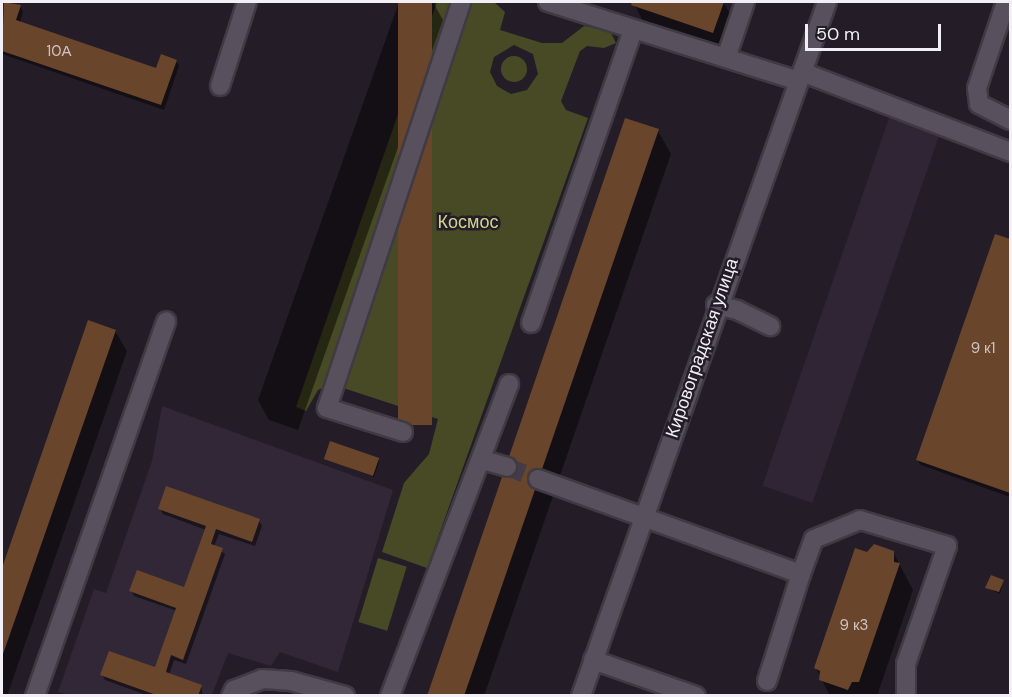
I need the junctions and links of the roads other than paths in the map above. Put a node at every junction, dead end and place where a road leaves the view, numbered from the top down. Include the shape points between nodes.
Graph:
1 (247, 2) edge
2 (461, 2) edge
3 (548, 2) edge
4 (745, 2) edge
5 (826, 2) edge
6 (1005, 2) edge
7 (602, 10) edge
8 (633, 30) junction
9 (726, 58) junction
10 (799, 76) junction
11 (220, 86) dead end
12 (1011, 120) edge
13 (1011, 152) edge
14 (716, 305) junction
15 (166, 321) dead end
16 (531, 323) dead end
17 (770, 326) dead end
18 (509, 384) dead end
19 (403, 432) dead end
20 (483, 460) junction
21 (507, 467) tunnel mouth
22 (538, 479) tunnel mouth
23 (645, 515) junction
24 (801, 574) junction
25 (593, 660) junction
26 (767, 681) dead end
27 (35, 696) edge
28 (231, 696) edge
29 (345, 696) edge
30 (390, 696) edge
31 (581, 696) edge
32 (696, 696) edge
33 (906, 696) edge

1 - 11 street
2 - 19 street via 327,408
3 - 7 street
4 - 9 street
5 - 10 street, Кировоградская улица
6 - 12 street via 977,88 979,104
7 - 8 street
8 - 9 street
8 - 16 street
9 - 10 street
10 - 13 street
10 - 14 street, Кировоградская улица
14 - 17 street
14 - 23 street, Кировоградская улица
15 - 27 street
18 - 20 street
20 - 21 street
20 - 30 street
22 - 23 street
23 - 24 street
23 - 25 street, Кировоградская улица
24 - 26 street
24 - 33 street via 814,539 860,520 947,546 906,664
25 - 31 street, Кировоградская улица
25 - 32 street
28 - 29 street via 234,690 262,679 291,681

